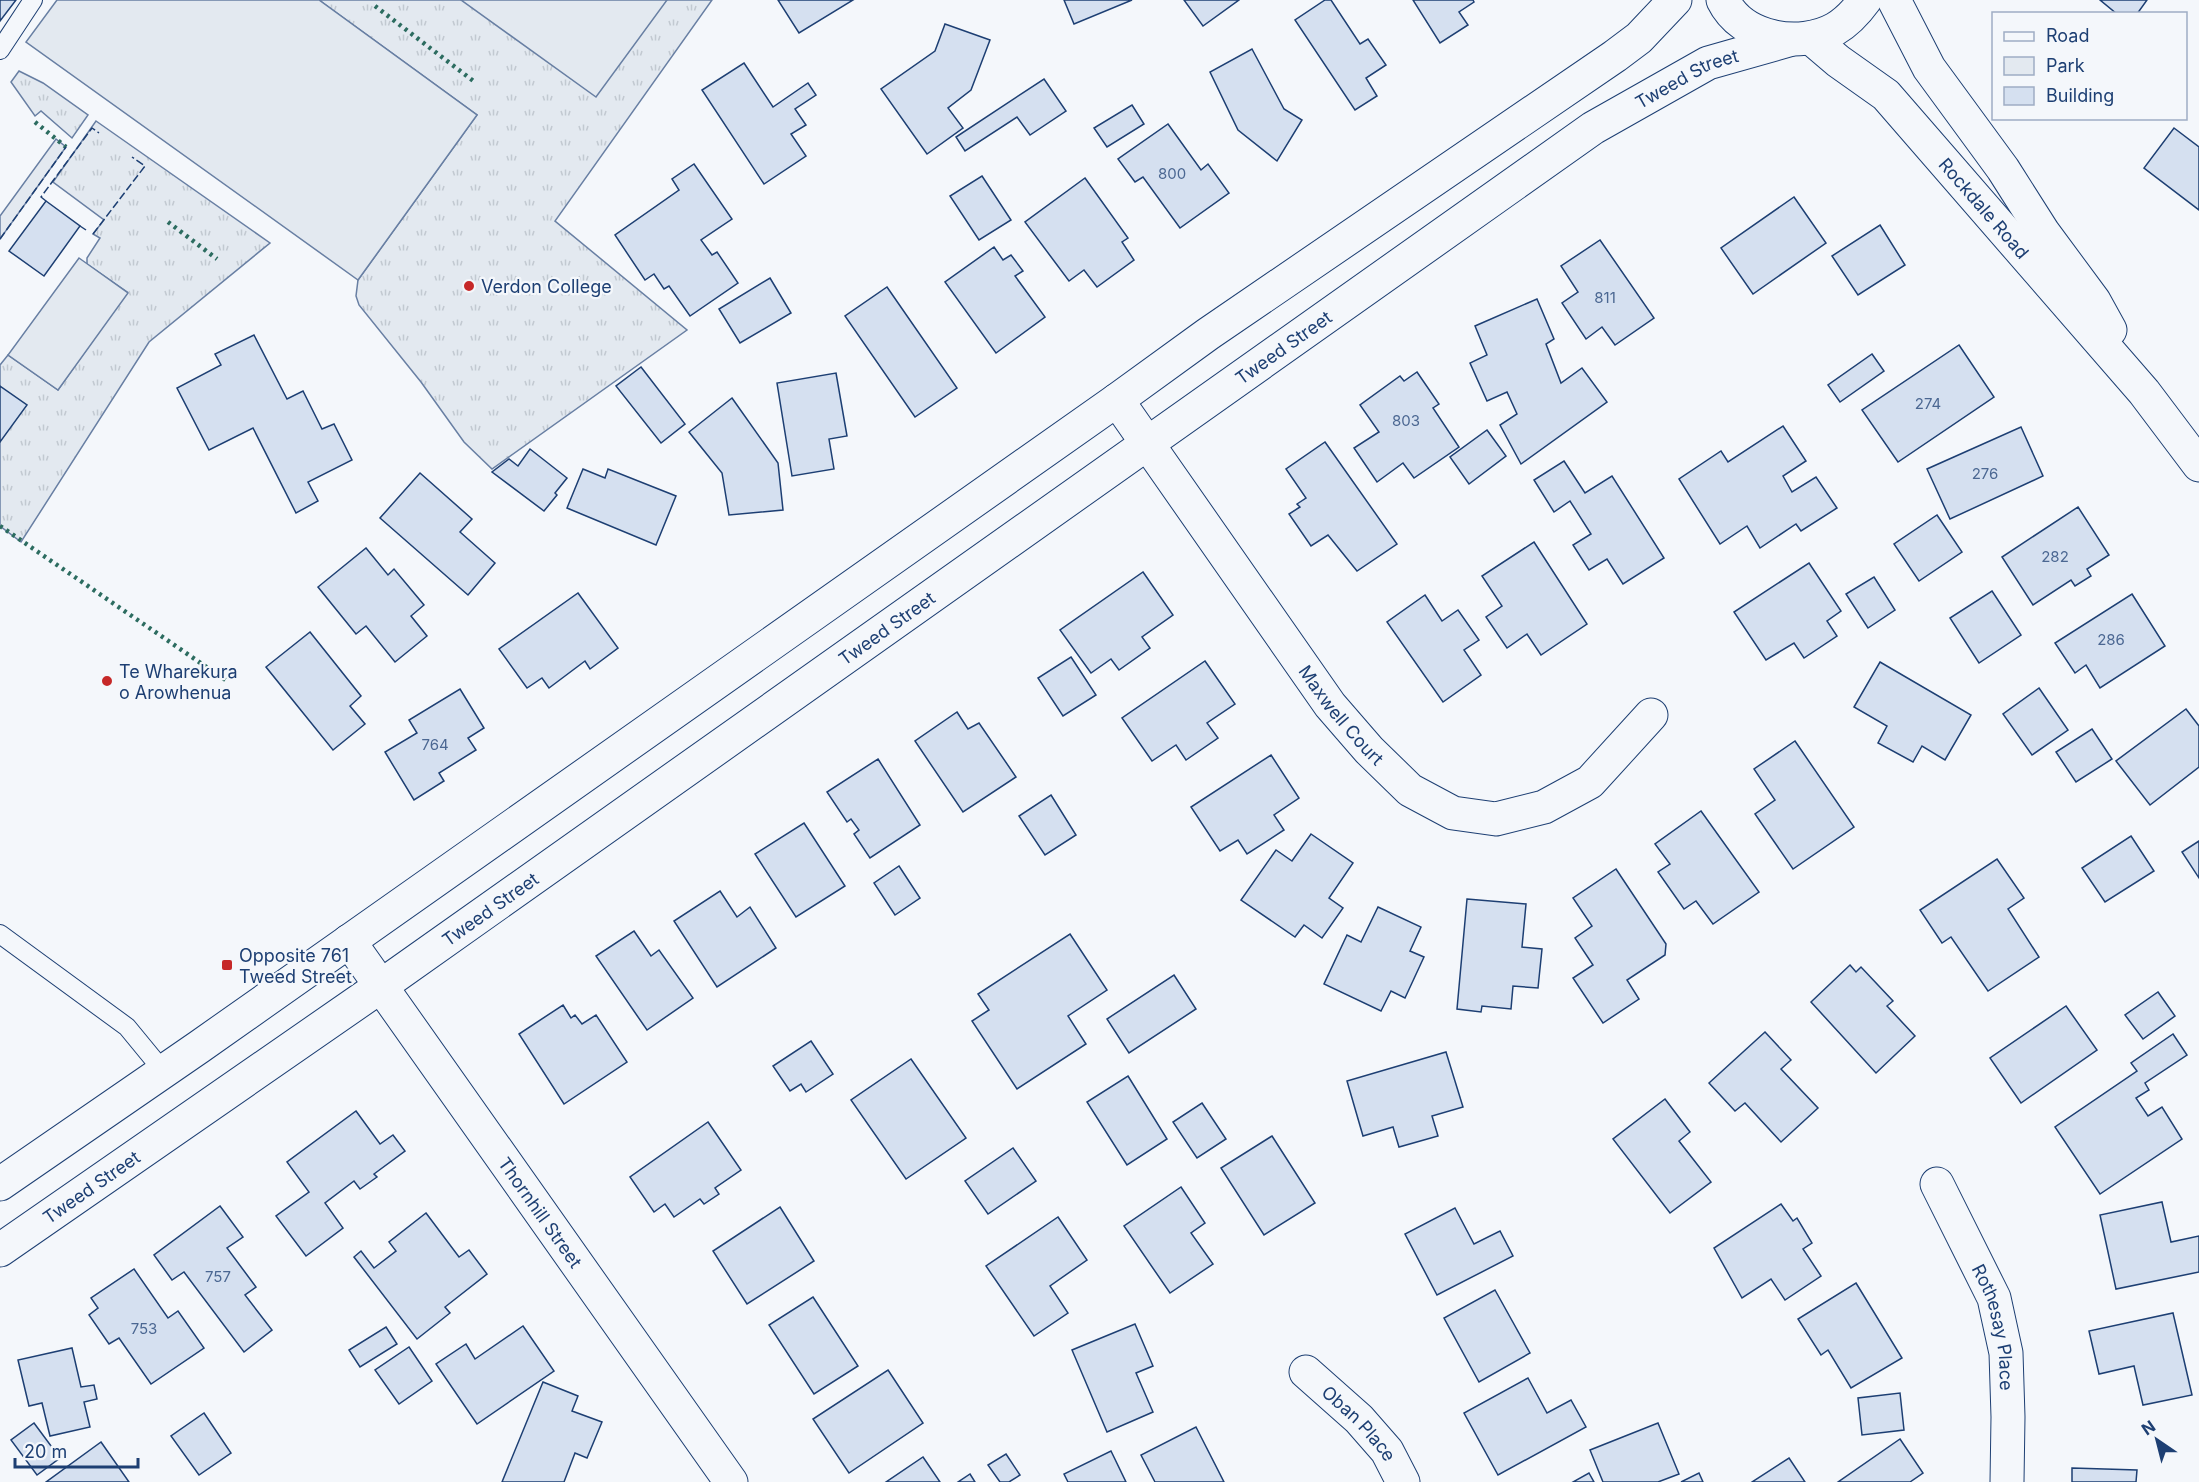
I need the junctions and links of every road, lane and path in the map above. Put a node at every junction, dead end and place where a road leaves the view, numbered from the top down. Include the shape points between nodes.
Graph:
1 (33, 0) edge
2 (1675, 0) edge
3 (1723, 0) edge
4 (1865, 0) edge
5 (1894, 0) edge
6 (1800, 39) junction
7 (0, 50) edge
8 (2144, 392) junction
9 (1117, 399) junction
10 (1149, 444) junction
11 (2199, 465) edge
12 (1651, 715) dead end
13 (0, 934) edge
14 (349, 940) junction
15 (381, 986) junction
16 (164, 1071) junction
17 (0, 1184) edge
18 (1937, 1184) dead end
19 (0, 1250) edge
20 (1306, 1372) dead end
21 (729, 1481) edge
22 (1403, 1482) edge
23 (2007, 1482) edge

1 - 7 lane
2 - 9 main road via 1639,38 1615,56
3 - 6 main road via 1742,23 1764,35
4 - 6 main road, Tweed Street via 1856,13 1835,29
5 - 8 main road, Rockdale Road via 1929,68 2094,301
6 - 8 main road, Rockdale Road via 1886,95
6 - 10 main road, Tweed Street via 1708,63 1593,128
8 - 11 main road, Rockdale Road
9 - 10 main road, Maxwell Court
9 - 14 main road
10 - 12 main road, Maxwell Court via 1330,705 1410,790 1453,813 1496,819 1544,807 1590,782
10 - 15 main road, Tweed Street
13 - 16 lane via 127,1027
14 - 15 main road, Thornhill Street
14 - 16 main road
15 - 19 main road, Tweed Street
15 - 21 main road, Thornhill Street
16 - 17 main road
18 - 23 main road, Rothesay Place via 1994,1298 2006,1353
20 - 22 main road, Oban Place via 1359,1419 1387,1451

